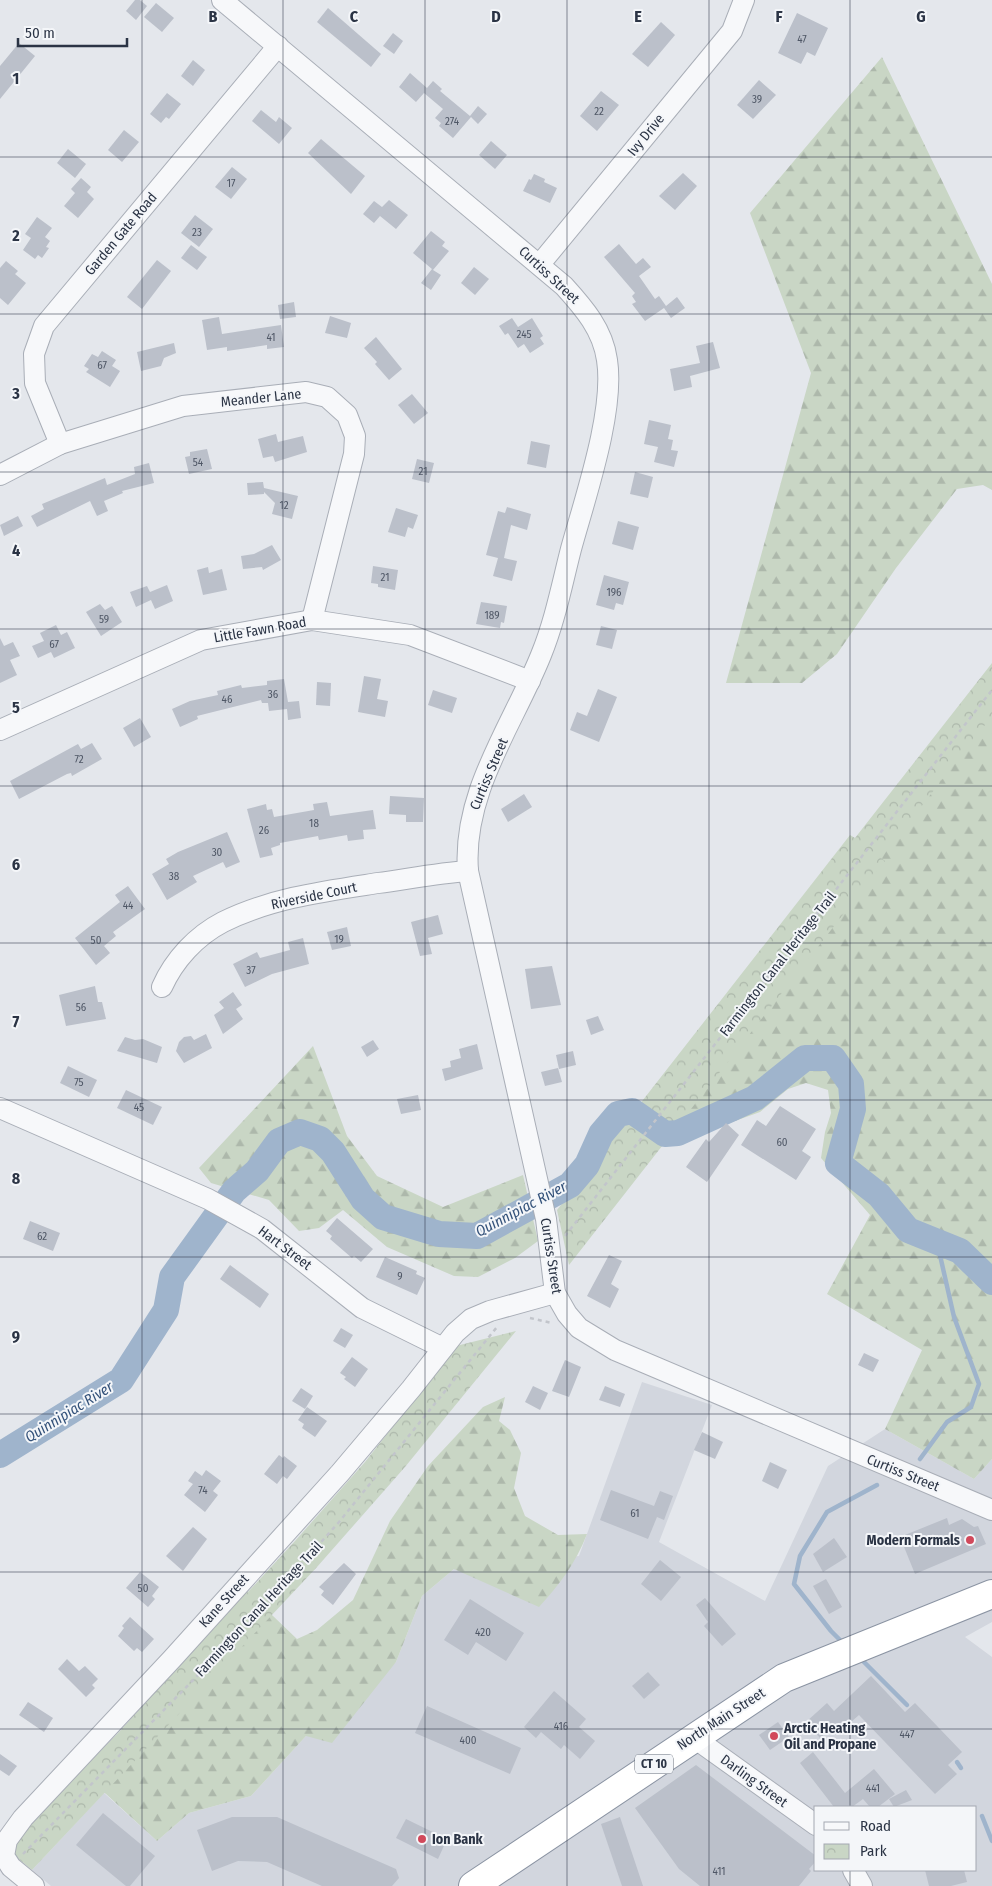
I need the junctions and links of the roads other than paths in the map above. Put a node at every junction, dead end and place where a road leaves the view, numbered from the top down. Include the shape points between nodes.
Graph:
1 (222, 0) edge
2 (744, 0) edge
3 (278, 46) junction
4 (540, 264) junction
5 (60, 444) junction
6 (0, 475) edge
7 (312, 620) junction
8 (530, 681) junction
9 (0, 730) edge
10 (468, 870) junction
11 (162, 987) dead end
12 (0, 1108) edge
13 (555, 1293) junction
14 (442, 1348) junction
15 (992, 1510) edge
16 (992, 1594) edge
17 (693, 1737) junction
18 (814, 1823) edge
19 (853, 1871) edge
20 (34, 1886) edge
21 (473, 1886) edge
22 (862, 1886) edge

1 - 3 street, Curtiss Street
2 - 4 street, Ivy Drive via 732,31
3 - 4 street, Curtiss Street
3 - 5 street, Garden Gate Road via 44,326 34,354 35,383
4 - 8 street, Curtiss Street via 580,304 594,323 607,358 609,379 593,468 556,610
5 - 6 street, Meander Lane
5 - 7 street, Meander Lane via 183,406 306,392 326,397 347,414 355,436 354,454
7 - 8 street, Little Fawn Road via 410,635
7 - 9 street, Little Fawn Road via 201,640
8 - 10 street, Curtiss Street via 474,806 466,846
10 - 11 street, Riverside Court via 328,890 276,902 222,922 184,950
10 - 13 street, Curtiss Street via 546,1219
12 - 14 street, Hart Street via 237,1214 292,1252 362,1308
13 - 14 street via 509,1304 471,1319
13 - 15 street, Curtiss Street via 579,1328 615,1350
14 - 20 street, Kane Street via 340,1473 6,1840 7,1858
16 - 17 highway, North Main Street / CT 10 via 784,1678
17 - 18 street, Darling Street
17 - 21 highway, North Main Street / CT 10
19 - 22 street

